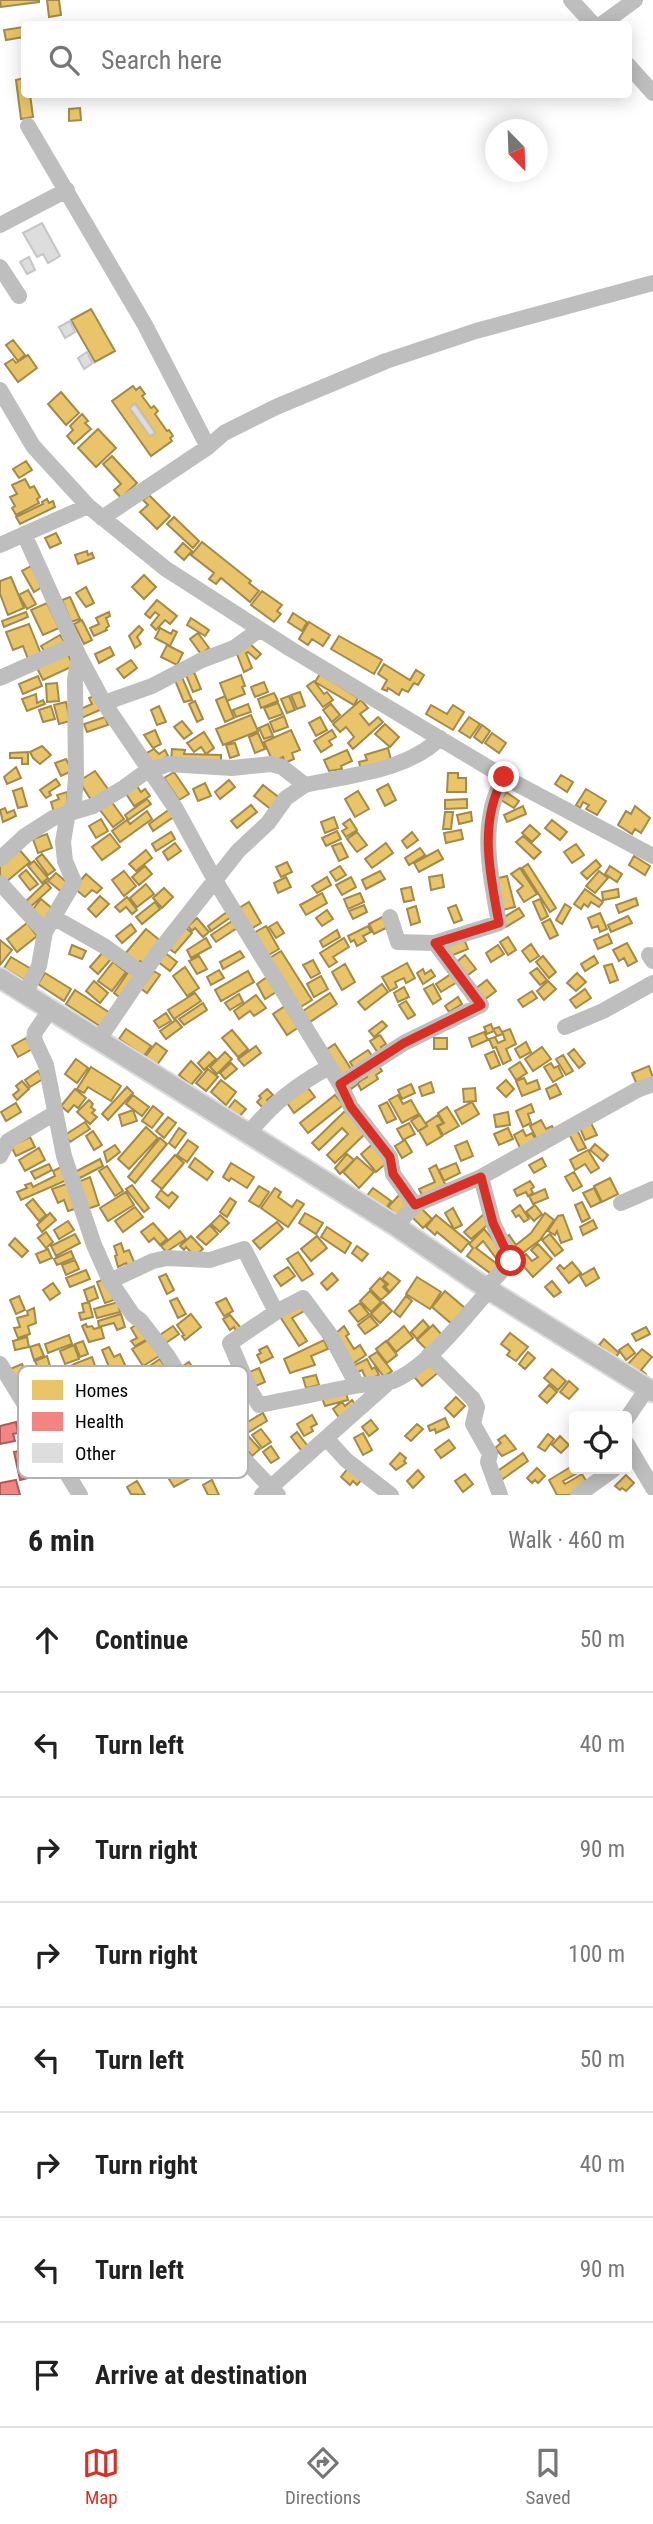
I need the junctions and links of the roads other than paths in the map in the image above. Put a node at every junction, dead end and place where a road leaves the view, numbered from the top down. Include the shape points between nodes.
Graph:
1 (571, 0) edge
2 (635, 0) edge
3 (590, 21) edge
4 (606, 21) edge
5 (632, 69) edge
6 (653, 93) edge
7 (28, 126) dead end
8 (67, 190) junction
9 (0, 225) edge
10 (0, 267) edge
11 (653, 283) edge
12 (19, 296) dead end
13 (0, 391) edge
14 (208, 447) junction
15 (88, 506) junction
16 (102, 518) junction
17 (23, 534) junction
18 (0, 545) edge
19 (259, 629) junction
20 (77, 650) junction
21 (0, 678) edge
22 (104, 703) junction
23 (440, 738) junction
24 (151, 771) junction
25 (504, 777) junction
26 (305, 785) junction
27 (70, 814) junction
28 (653, 856) edge
29 (0, 859) edge
30 (216, 882) junction
31 (0, 883) edge
32 (53, 917) junction
33 (390, 917) dead end
34 (46, 932) junction
35 (435, 943) junction
36 (143, 974) junction
37 (0, 978) edge
38 (653, 983) edge
39 (0, 992) edge
40 (25, 994) junction
41 (44, 1019) junction
42 (565, 1027) dead end
43 (99, 1039) junction
44 (329, 1068) junction
45 (340, 1084) junction
46 (653, 1084) edge
47 (55, 1112) junction
48 (248, 1133) junction
49 (0, 1156) edge
50 (481, 1177) junction
51 (653, 1189) edge
52 (621, 1203) dead end
53 (415, 1205) junction
54 (396, 1226) junction
55 (110, 1281) junction
56 (485, 1292) junction
57 (276, 1312) junction
58 (429, 1354) junction
59 (0, 1364) edge
60 (174, 1366) edge
61 (240, 1366) edge
62 (389, 1382) junction
63 (248, 1385) edge
64 (357, 1385) junction
65 (250, 1390) joint
66 (18, 1393) edge
67 (649, 1397) edge
68 (632, 1413) edge
69 (327, 1439) junction
70 (632, 1458) edge
71 (248, 1466) edge
72 (607, 1474) edge
73 (69, 1478) edge
74 (653, 1489) edge
75 (271, 1492) edge
76 (79, 1495) edge
77 (392, 1495) edge
78 (399, 1495) edge
79 (500, 1495) edge
80 (578, 1495) edge

1 - 3 street
2 - 4 street
5 - 6 street
7 - 8 street
8 - 9 street
8 - 14 street
10 - 12 street
11 - 14 street via 476,331 386,361 267,411 224,433
13 - 15 street via 33,446
14 - 16 street
15 - 16 street
15 - 17 street
16 - 19 street via 166,569
17 - 18 street
17 - 20 street
19 - 22 street via 234,648
19 - 23 street
20 - 21 street
20 - 22 street
20 - 27 street via 76,777
22 - 24 street
23 - 25 street
23 - 26 street via 414,757
24 - 26 street via 169,764 232,768 271,764
24 - 27 street via 93,806
24 - 30 street
25 - 28 street
25 - 35 street via 494,795 488,829 499,923
26 - 30 street via 286,798
27 - 29 street via 35,828
27 - 32 street via 63,849 74,881
30 - 36 street
30 - 44 street
31 - 34 street
32 - 34 street
32 - 36 street
33 - 35 street via 398,942
34 - 40 street via 39,967
35 - 45 street via 481,1005 404,1043
36 - 43 street
37 - 40 main road
38 - 42 street
39 - 41 main road
40 - 43 main road
41 - 47 street via 34,1035 46,1065
41 - 56 main road
43 - 48 main road
44 - 45 street
44 - 48 street via 270,1107
45 - 53 street via 351,1107 390,1157 393,1174
46 - 50 street
47 - 49 street via 8,1141
47 - 55 street via 64,1156
48 - 54 main road
50 - 53 street
50 - 56 street via 493,1223 511,1261
51 - 52 street
53 - 54 street
54 - 56 main road
55 - 57 street via 153,1261 210,1261 244,1249
55 - 60 street
56 - 58 street
56 - 67 main road
57 - 61 street via 230,1343
57 - 64 street via 303,1298 331,1336
58 - 62 street
58 - 79 street via 473,1399 477,1407 473,1424 490,1454 488,1462
59 - 66 street
62 - 64 street
62 - 69 street
63 - 65 street
64 - 65 street via 259,1405
67 - 68 street
69 - 75 street
69 - 77 street via 346,1460
70 - 74 street
71 - 75 street
72 - 80 street
73 - 76 street
77 - 78 street

